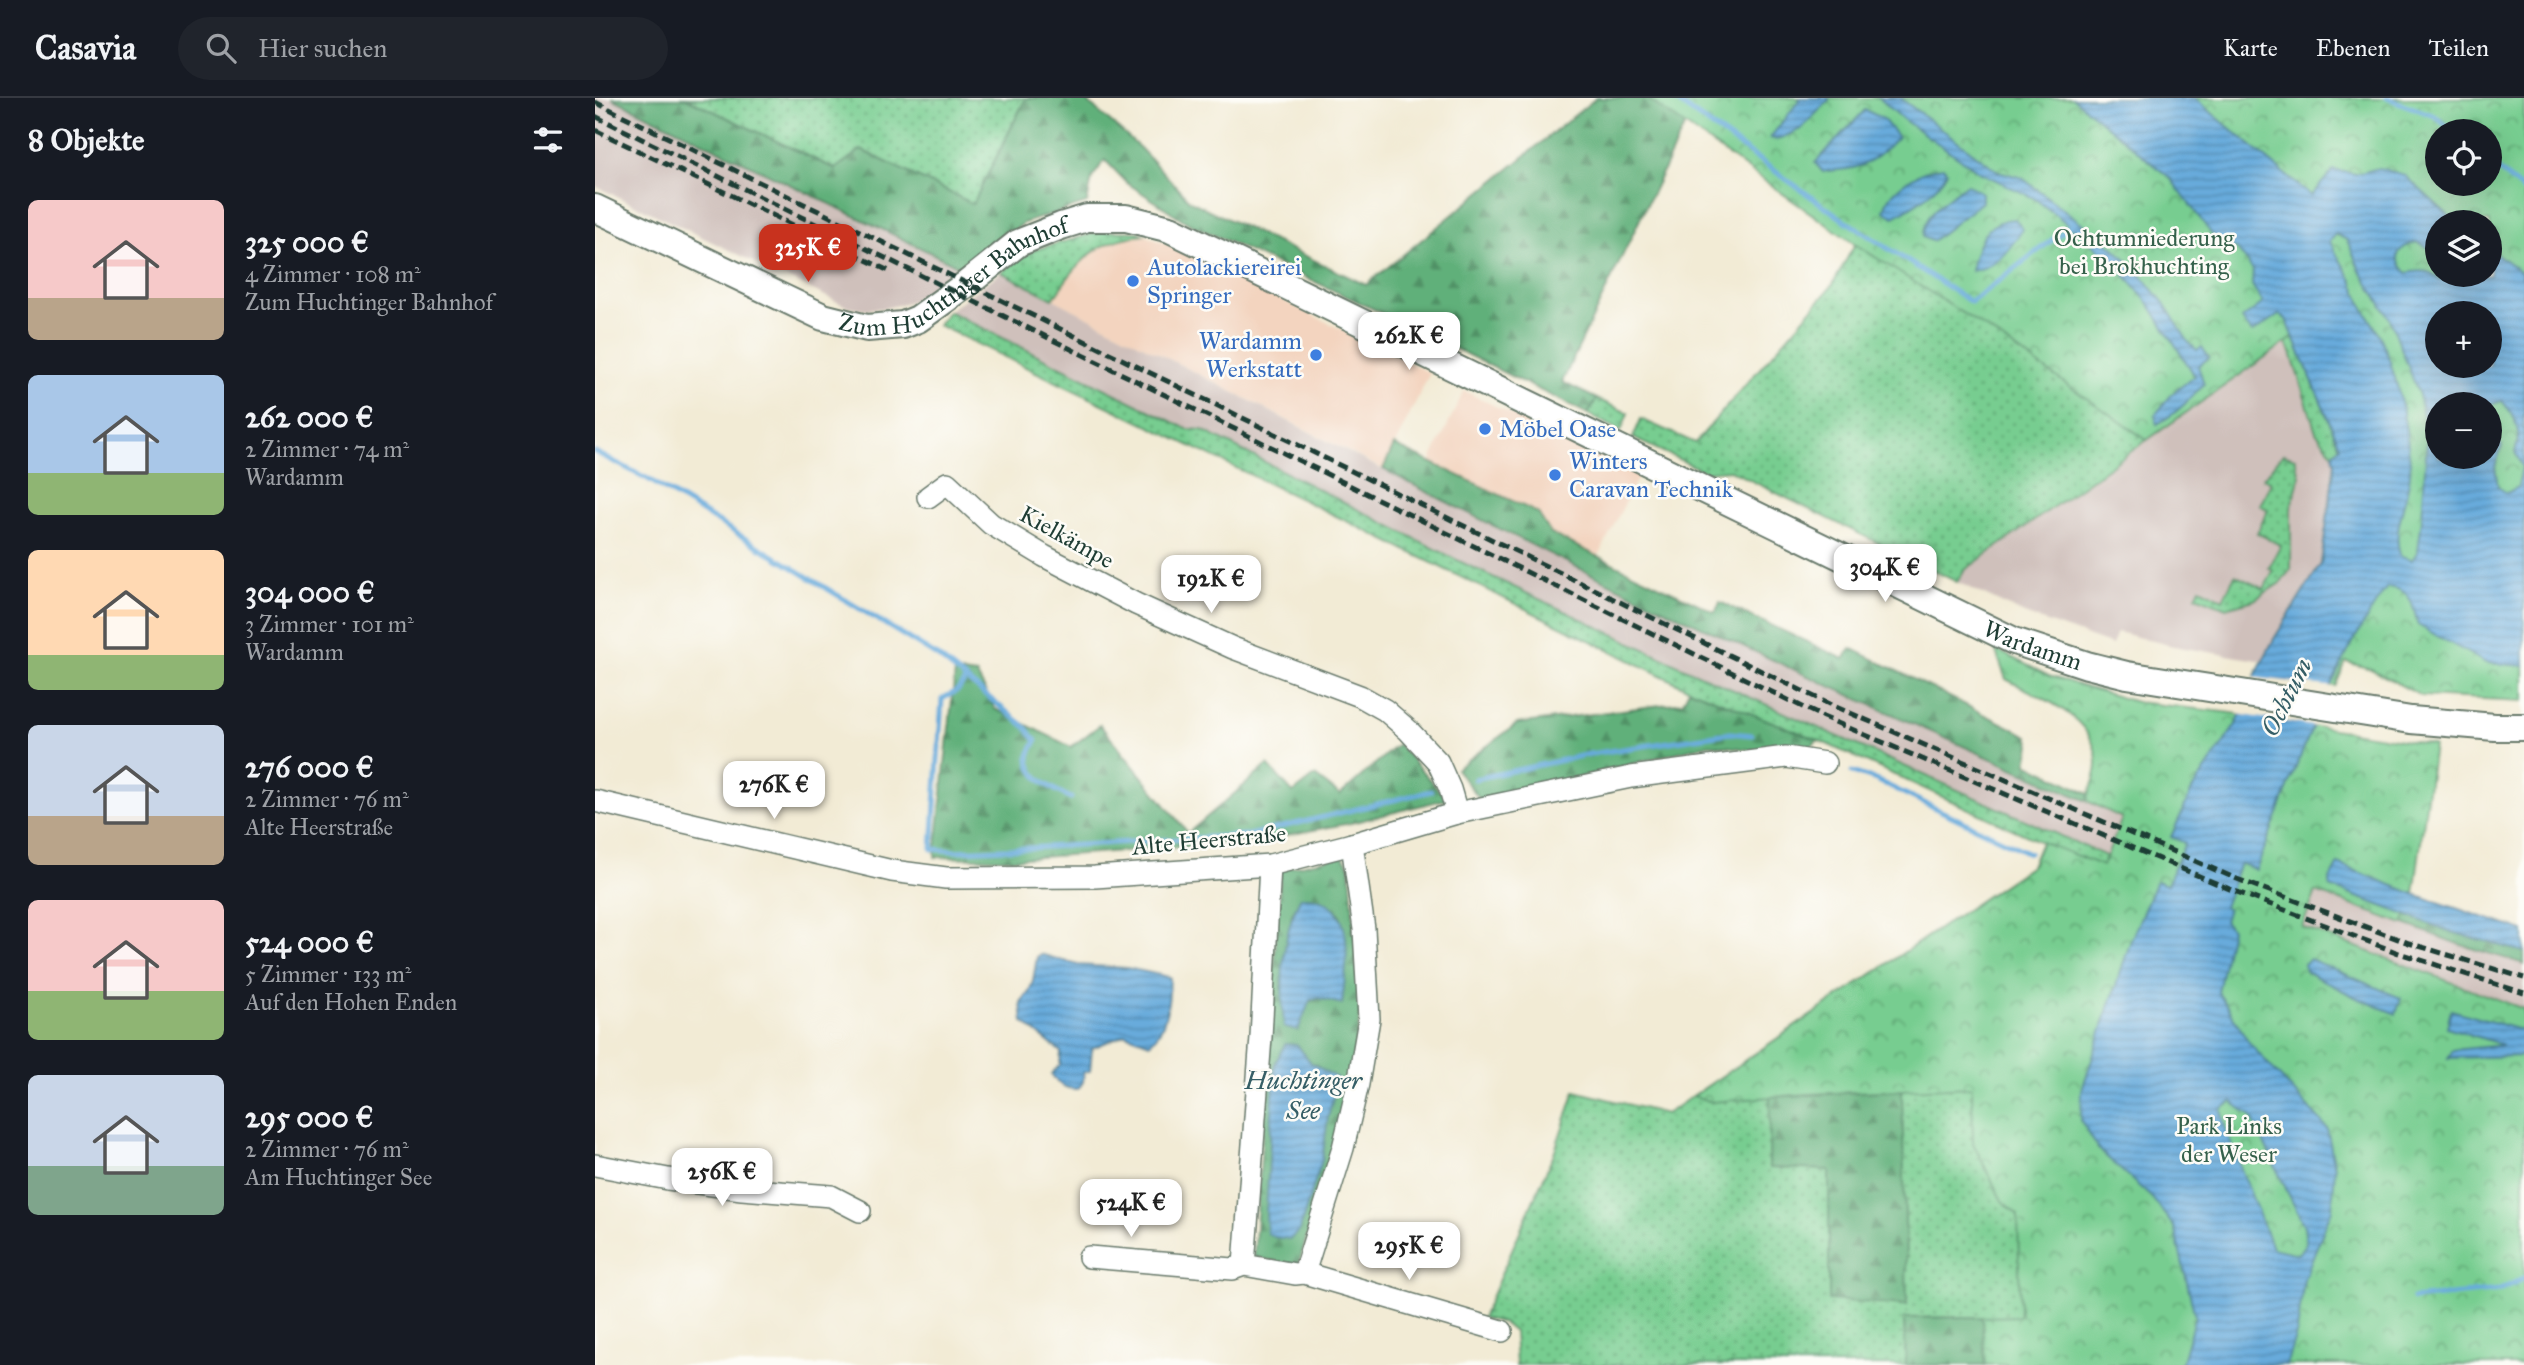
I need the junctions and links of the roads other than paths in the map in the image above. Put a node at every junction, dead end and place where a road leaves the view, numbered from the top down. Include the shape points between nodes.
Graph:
1 (595, 208) edge
2 (1126, 218) joint
3 (928, 497) dead end
4 (2524, 727) edge
5 (1825, 763) dead end
6 (595, 801) edge
7 (1457, 813) junction
8 (1352, 844) junction
9 (1270, 865) junction
10 (595, 1165) edge
11 (860, 1211) dead end
12 (1090, 1257) dead end
13 (1244, 1265) junction
14 (1304, 1273) junction
15 (1502, 1331) dead end

1 - 2 street, Zum Huchtinger Bahnhof via 823,317 867,328 918,319 1018,243 1087,218
2 - 4 street, Wardamm via 1170,229 2014,641 2127,675 2424,721
3 - 7 street, Kielkämpe via 947,482 991,524 1136,604 1385,710 1438,762
5 - 7 street, Alte Heerstraße via 1786,757 1631,777
6 - 9 street, Alte Heerstraße via 893,871 946,878 1095,877
7 - 8 street, Alte Heerstraße
8 - 9 street, Alte Heerstraße
8 - 14 street via 1364,929 1369,1019 1343,1148
9 - 13 street
10 - 11 street via 742,1189 831,1196
12 - 13 street via 1233,1269
13 - 14 street
14 - 15 street

